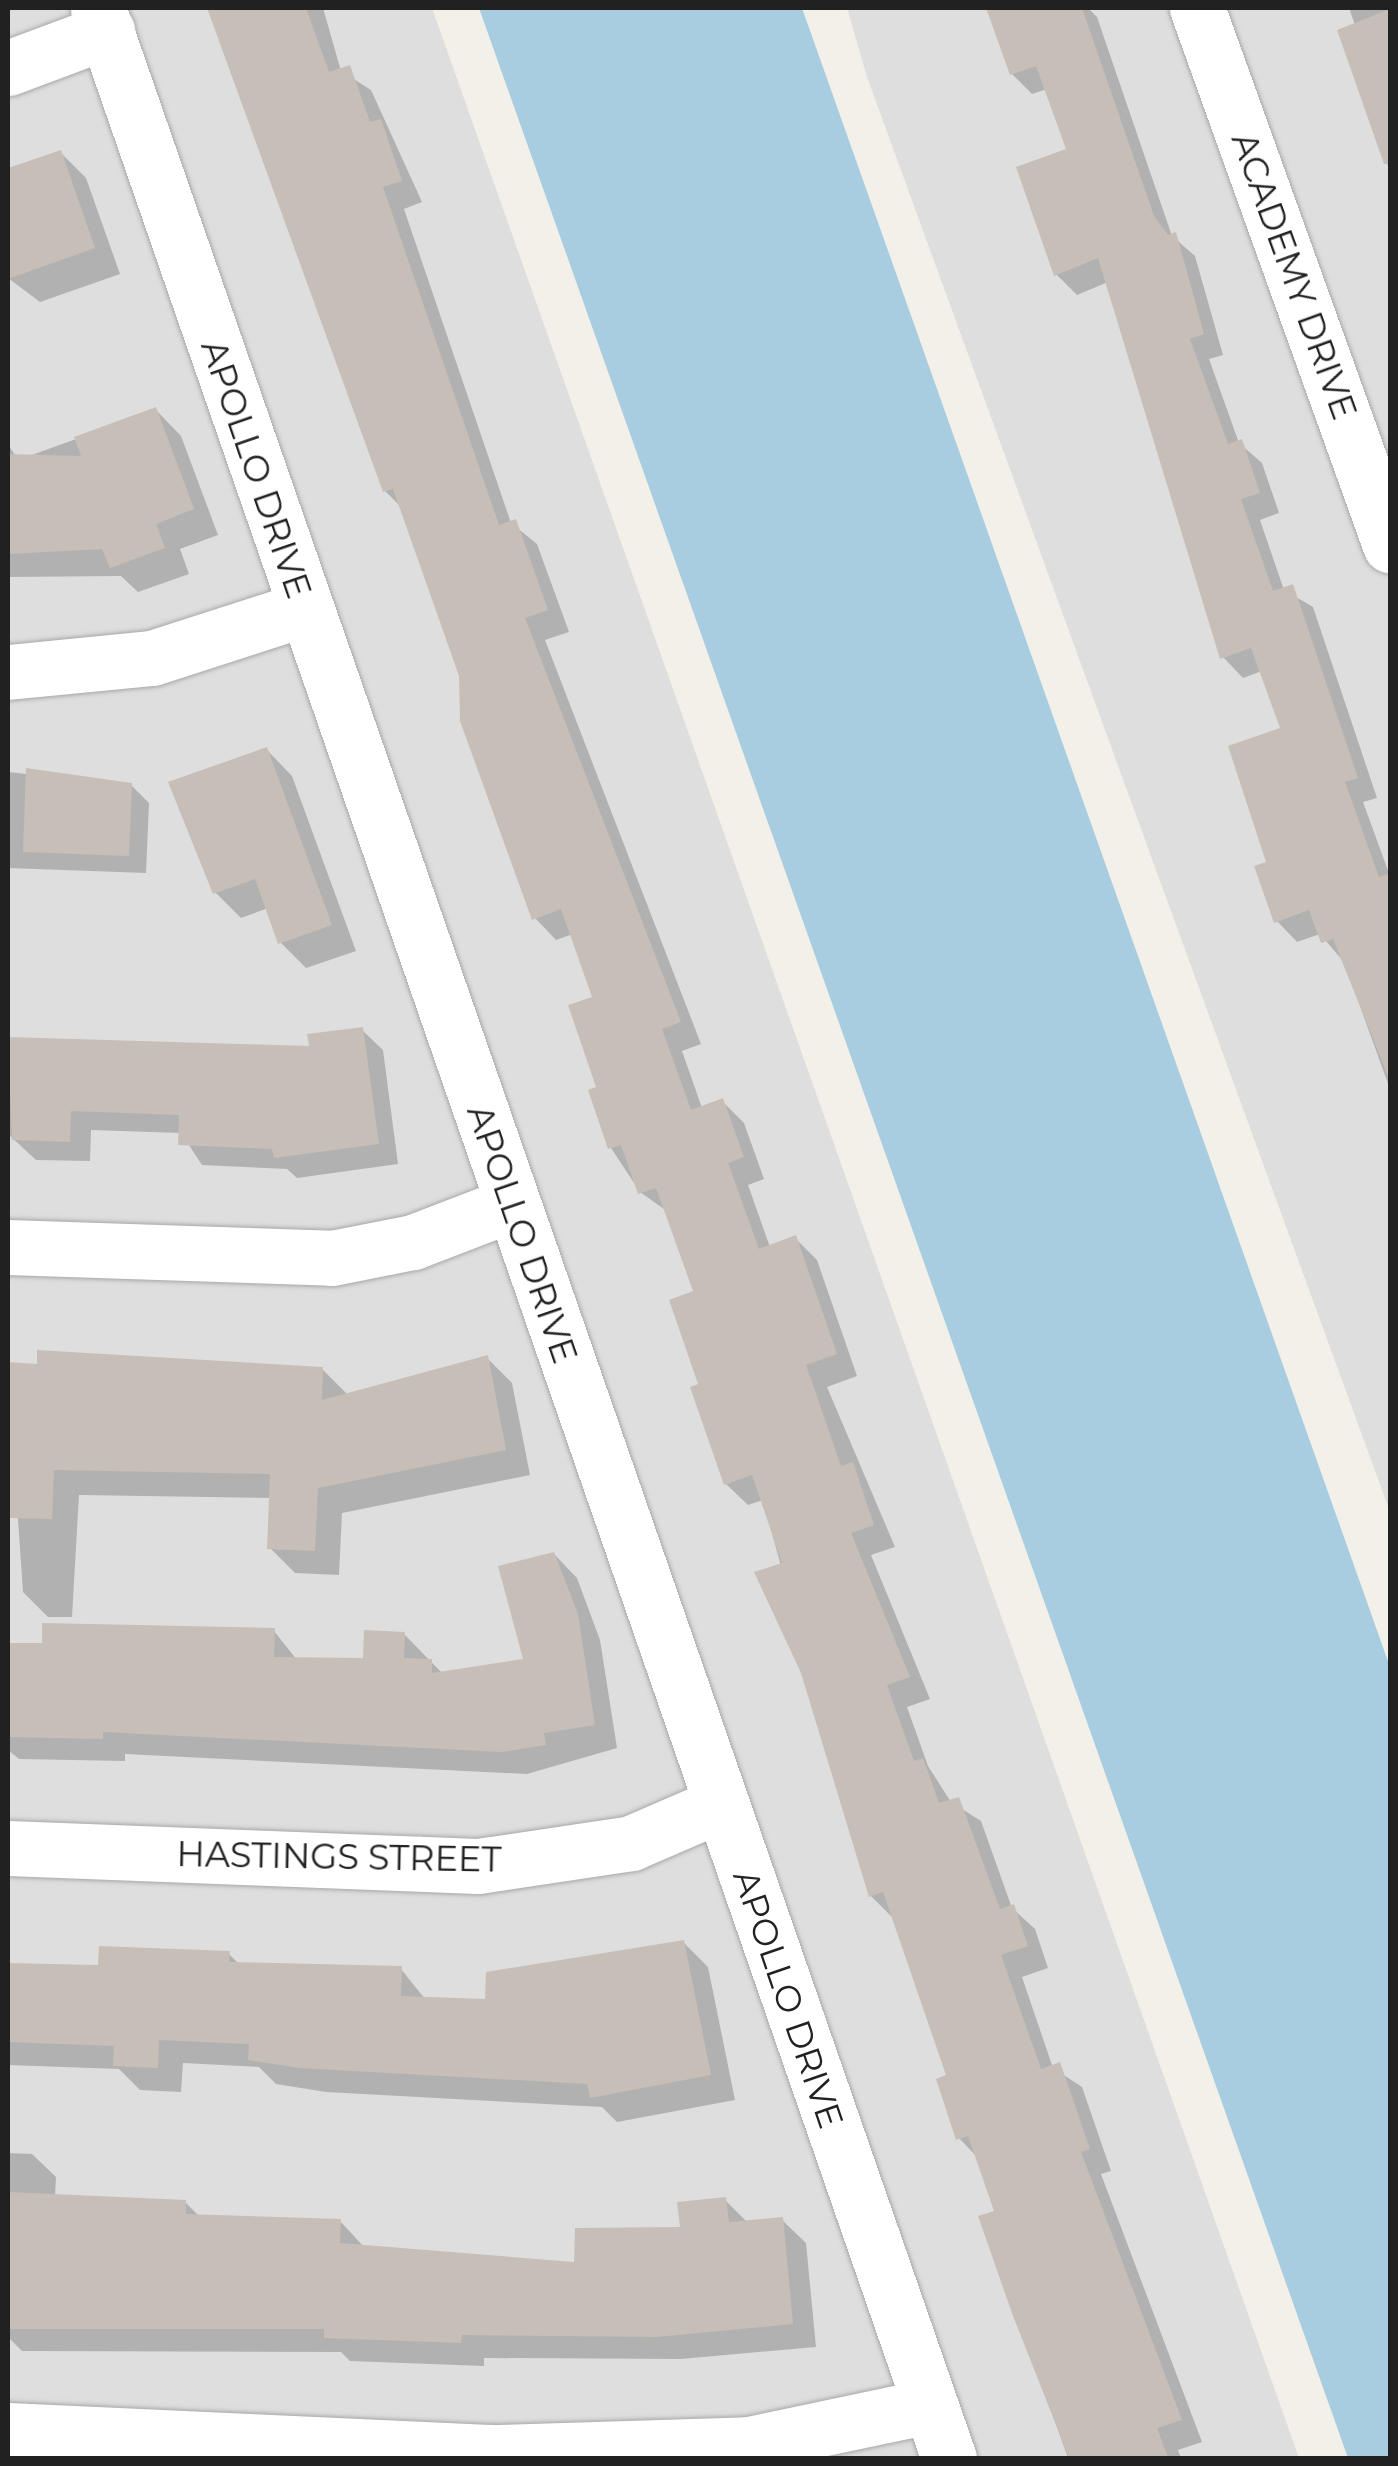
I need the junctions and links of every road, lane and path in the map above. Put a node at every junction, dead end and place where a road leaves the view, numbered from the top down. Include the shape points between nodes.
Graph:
1 (1197, 8) edge
2 (102, 19) edge
3 (8, 68) edge
4 (1390, 545) edge
5 (304, 609) junction
6 (8, 672) edge
7 (512, 1204) junction
8 (8, 1247) edge
9 (721, 1804) junction
10 (8, 1848) edge
11 (930, 2406) junction
12 (8, 2430) edge
13 (949, 2458) edge

1 - 4 street, ACADEMY DRIVE
2 - 3 street
2 - 5 street, APOLLO DRIVE
5 - 6 street via 152,658
5 - 7 street, APOLLO DRIVE
7 - 8 street via 413,1242 332,1258
7 - 9 street, APOLLO DRIVE
9 - 10 street, HASTINGS STREET via 631,1843 478,1866
9 - 11 street, APOLLO DRIVE
11 - 12 street via 749,2444 556,2450
11 - 13 street, APOLLO DRIVE

